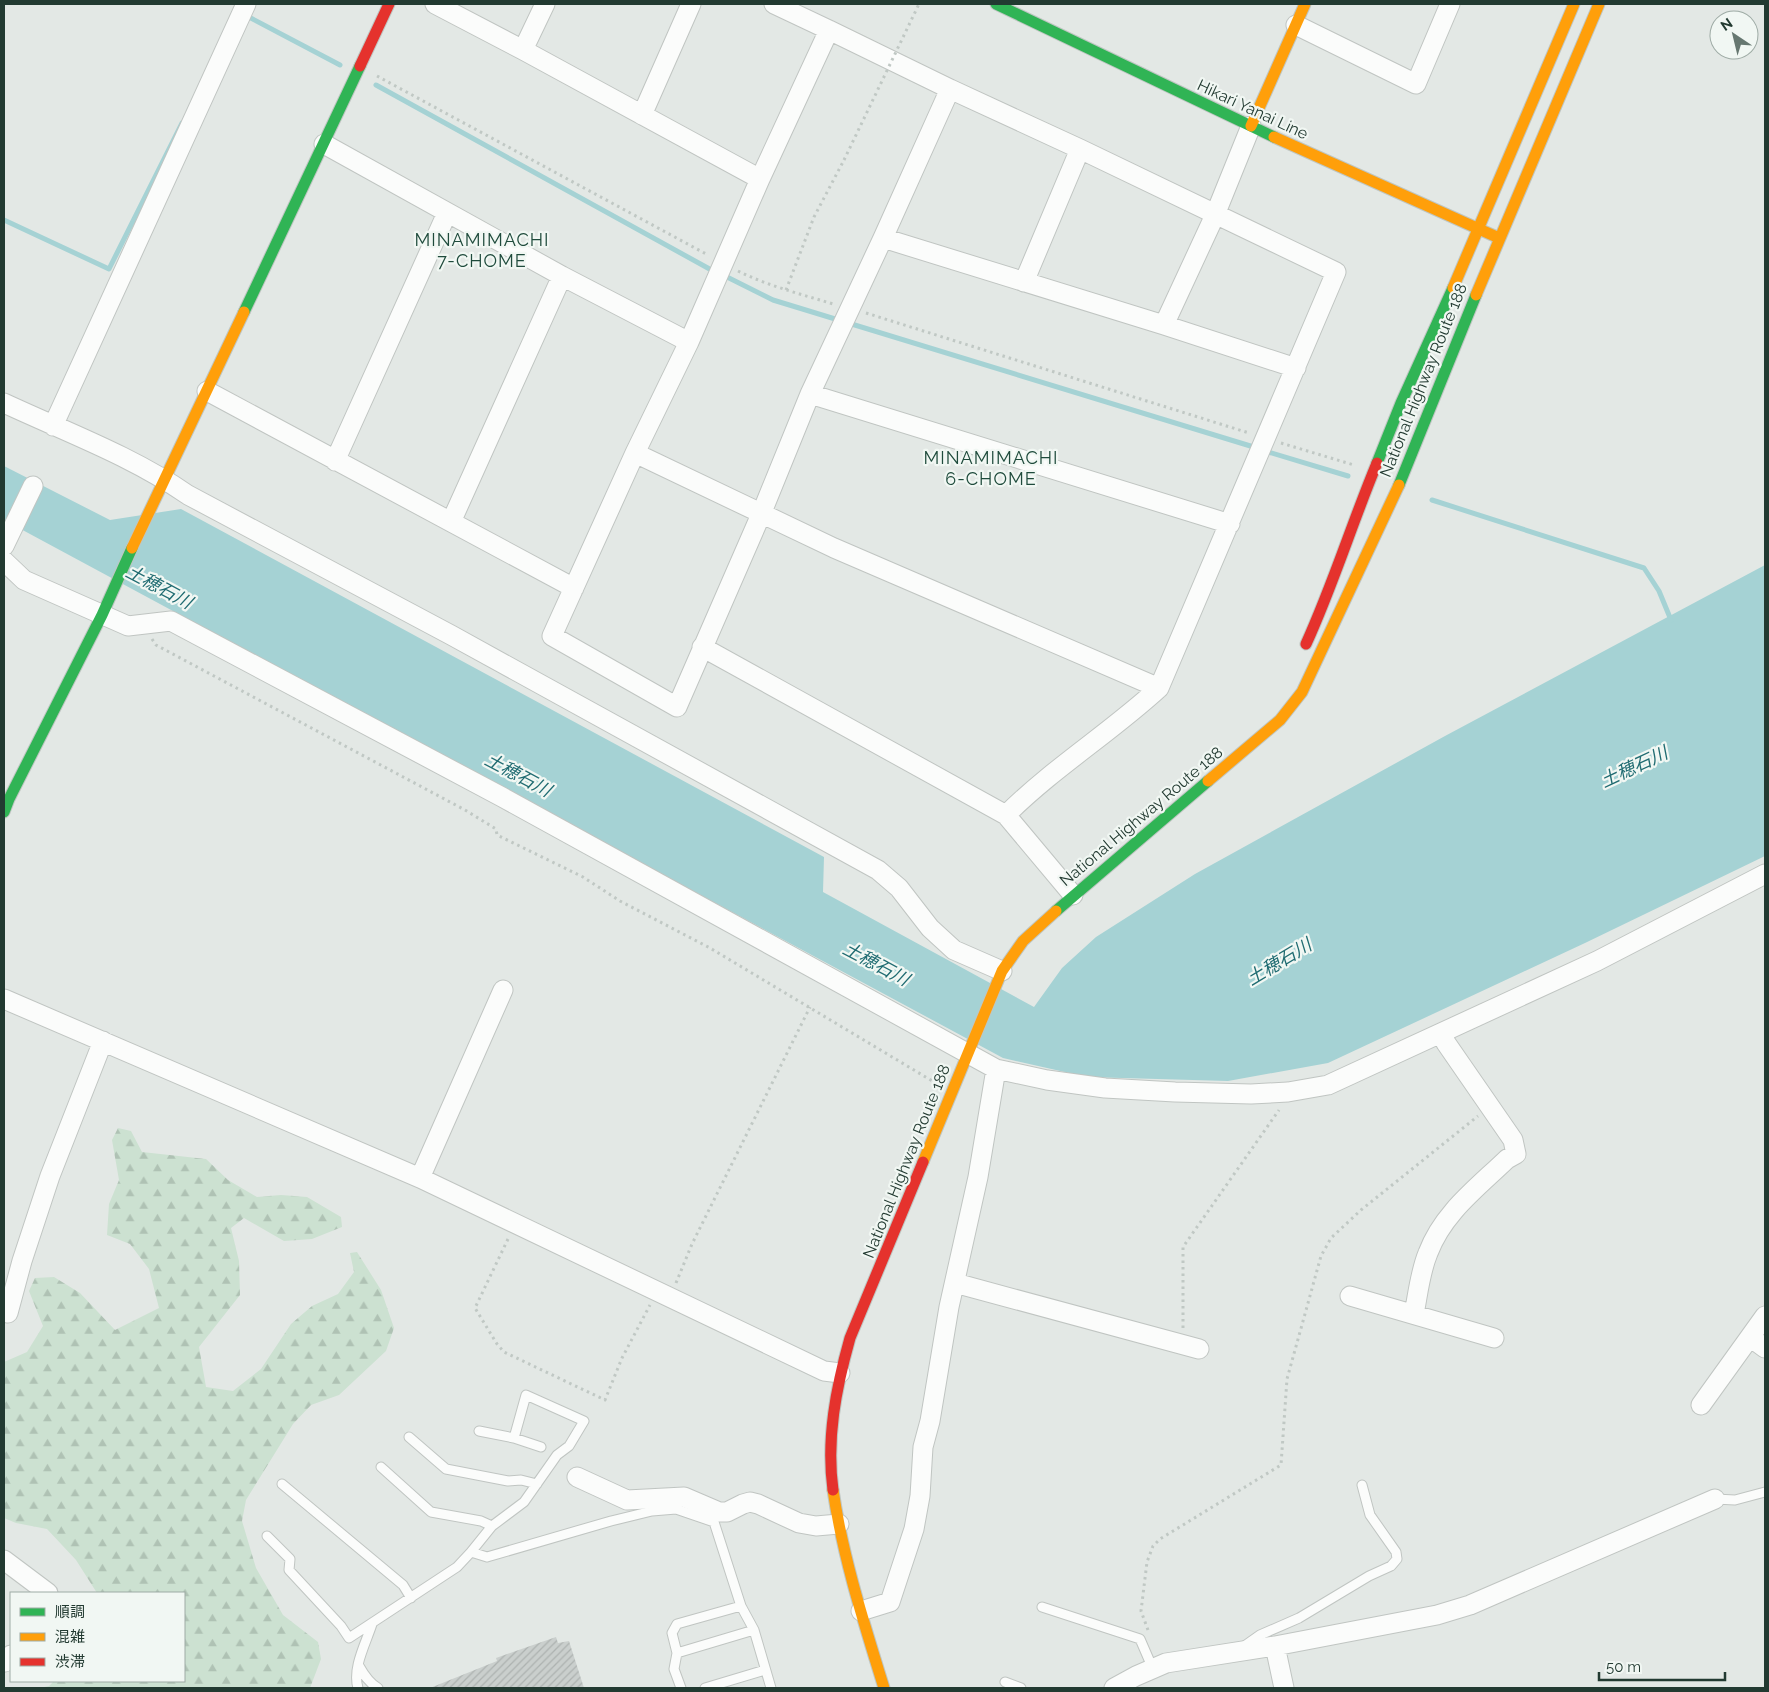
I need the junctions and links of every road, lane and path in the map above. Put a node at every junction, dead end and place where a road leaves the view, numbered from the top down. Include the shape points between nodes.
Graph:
1 (246, 4) edge
2 (389, 4) edge
3 (435, 4) edge
4 (545, 4) edge
5 (691, 4) edge
6 (774, 4) edge
7 (919, 4) edge
8 (996, 4) edge
9 (1306, 4) edge
10 (1450, 4) edge
11 (1574, 4) edge
12 (1599, 4) edge
13 (1296, 24) junction
14 (829, 30) junction
15 (523, 50) junction
16 (950, 89) junction
17 (642, 115) junction
18 (1251, 126) junction
19 (324, 144) junction
20 (1080, 149) junction
21 (760, 179) junction
22 (447, 213) junction
23 (1215, 215) junction
24 (1478, 229) junction
25 (883, 238) junction
26 (1499, 238) junction
27 (562, 276) junction
28 (1024, 282) junction
29 (786, 290) dead end
30 (1164, 325) junction
31 (689, 342) junction
32 (1296, 368) junction
33 (207, 390) junction
34 (810, 394) junction
35 (4, 403) edge
36 (53, 426) junction
37 (635, 453) junction
38 (335, 461) junction
39 (164, 478) junction
40 (33, 486) dead end
41 (762, 512) junction
42 (451, 522) junction
43 (1230, 524) junction
44 (4, 546) edge
45 (4, 561) edge
46 (574, 588) junction
47 (102, 615) junction
48 (142, 625) junction
49 (702, 647) junction
50 (1299, 658) dead end
51 (1159, 688) junction
52 (1273, 711) dead end
53 (1246, 749) junction
54 (4, 812) edge
55 (1006, 815) junction
56 (1765, 874) edge
57 (1073, 895) junction
58 (1000, 975) junction
59 (503, 990) dead end
60 (4, 999) edge
61 (810, 1007) junction
62 (1441, 1033) junction
63 (103, 1041) junction
64 (968, 1050) junction
65 (996, 1069) junction
66 (919, 1072) dead end
67 (1288, 1092) junction
68 (1490, 1107) junction
69 (420, 1178) junction
70 (516, 1224) junction
71 (955, 1283) junction
72 (663, 1294) junction
73 (1350, 1296) dead end
74 (8, 1313) dead end
75 (1414, 1314) junction
76 (1765, 1316) edge
77 (1750, 1337) junction
78 (1494, 1338) dead end
79 (1191, 1347) joint
80 (1765, 1348) edge
81 (840, 1373) junction
82 (1701, 1405) dead end
83 (479, 1432) dead end
84 (409, 1436) dead end
85 (514, 1438) junction
86 (542, 1447) dead end
87 (381, 1467) dead end
88 (577, 1477) dead end
89 (282, 1484) dead end
90 (536, 1484) junction
91 (1362, 1485) dead end
92 (1765, 1492) edge
93 (1715, 1499) joint
94 (839, 1524) junction
95 (492, 1526) junction
96 (267, 1536) dead end
97 (471, 1552) junction
98 (4, 1560) edge
99 (47, 1592) edge
100 (411, 1598) junction
101 (741, 1606) junction
102 (1042, 1607) dead end
103 (861, 1611) junction
104 (372, 1624) junction
105 (754, 1630) junction
106 (1150, 1632) dead end
107 (1275, 1646) junction
108 (1240, 1651) junction
109 (677, 1653) junction
110 (358, 1663) junction
111 (1153, 1669) junction
112 (765, 1670) junction
113 (1005, 1682) dead end
114 (358, 1688) edge
115 (378, 1688) edge
116 (681, 1688) edge
117 (706, 1688) edge
118 (771, 1688) edge
119 (884, 1688) edge
120 (1021, 1688) edge
121 (1114, 1688) edge
122 (1284, 1688) edge

1 - 36 street
2 - 19 main road
3 - 15 street
4 - 15 street
5 - 17 street
6 - 14 street
7 - 29 path, bridge via 814,217
8 - 18 main road, Hikari Yanai Line
9 - 13 main road
10 - 13 street via 1416,84
11 - 24 main road, National Highway Route 188
12 - 26 main road, National Highway Route 188
13 - 18 main road
14 - 16 street
14 - 21 street
15 - 17 street
16 - 20 street
16 - 25 street
17 - 21 street
18 - 23 street
18 - 24 main road, Hikari Yanai Line
19 - 22 street
19 - 33 main road
20 - 23 street
20 - 28 street
21 - 31 street
22 - 27 street
22 - 38 street
23 - 30 street
23 - 32 street via 1336,272
24 - 26 main road, Hikari Yanai Line
24 - 50 main road, National Highway Route 188 via 1401,403 1318,618
25 - 28 street
25 - 34 street
26 - 53 main road, National Highway Route 188 via 1392,501 1302,692 1280,720
27 - 31 street
27 - 42 street
28 - 30 street
30 - 32 street
31 - 37 street
32 - 43 street
33 - 38 street
33 - 39 main road
34 - 41 street
34 - 43 street
35 - 36 street
36 - 39 street
37 - 41 street
37 - 46 street
38 - 42 street
39 - 47 main road
39 - 58 street via 188,495 878,870 899,888 930,928 954,950
40 - 44 street
41 - 49 street
41 - 51 street via 843,552
42 - 46 street
43 - 51 street
45 - 47 street via 24,580
46 - 49 street via 552,636 677,707
47 - 48 street via 128,626
47 - 54 main road
48 - 61 path via 156,645 465,810 496,829 497,835 582,877
48 - 64 street via 171,621
49 - 55 street
51 - 55 street via 1026,795
52 - 53 main road, National Highway Route 188
53 - 57 main road, National Highway Route 188
55 - 57 street
56 - 62 street via 1597,961
57 - 58 main road, National Highway Route 188 via 1023,941
58 - 64 main road, National Highway Route 188
59 - 69 street
60 - 63 street
61 - 66 path
61 - 72 path via 692,1244
62 - 67 street via 1328,1085
62 - 68 street
63 - 69 street
63 - 74 street via 50,1176
64 - 65 street
64 - 81 main road, National Highway Route 188 via 850,1338
65 - 67 street via 1105,1088 1185,1093
65 - 71 street via 978,1177
67 - 79 path via 1288,1098 1183,1247
68 - 75 street via 1513,1140 1516,1154 1450,1214 1438,1230 1427,1255
68 - 106 path via 1361,1210 1331,1238 1320,1256 1287,1379 1281,1465 1153,1546 1147,1562 1141,1611
69 - 70 street
70 - 72 street
70 - 72 path via 475,1308 504,1352 527,1364 604,1400 622,1358
71 - 79 street
71 - 103 street via 924,1447 914,1529 890,1602
72 - 81 street via 824,1371
73 - 75 street
75 - 78 street
76 - 77 street
77 - 80 street
77 - 82 street
81 - 94 main road, National Highway Route 188 via 831,1457
83 - 85 lane
84 - 90 lane via 446,1469
85 - 86 lane
85 - 90 lane via 526,1395 584,1420 569,1446 556,1455
87 - 95 lane via 431,1512
88 - 94 street via 627,1500 684,1497 719,1512 750,1502 799,1523 816,1526
89 - 100 lane via 403,1585
90 - 95 lane via 524,1502
91 - 108 lane via 1370,1514 1398,1559 1299,1618 1260,1635
92 - 93 lane via 1735,1500
93 - 107 street via 1470,1605 1437,1616
94 - 103 main road, National Highway Route 188
95 - 97 lane
96 - 104 lane via 290,1559 289,1570 350,1638
97 - 100 lane via 458,1567
97 - 101 lane via 487,1557 611,1521 676,1509 714,1522
98 - 99 street
100 - 104 lane
101 - 105 lane
101 - 109 lane via 677,1624 672,1633
102 - 111 lane via 1140,1639
103 - 119 main road, National Highway Route 188
104 - 110 lane
105 - 109 lane
105 - 112 lane
107 - 108 street
107 - 122 street
108 - 111 street via 1166,1663
109 - 116 lane via 674,1668
110 - 114 lane
110 - 115 lane via 363,1674
111 - 121 street
112 - 117 lane
112 - 118 lane
113 - 120 lane

